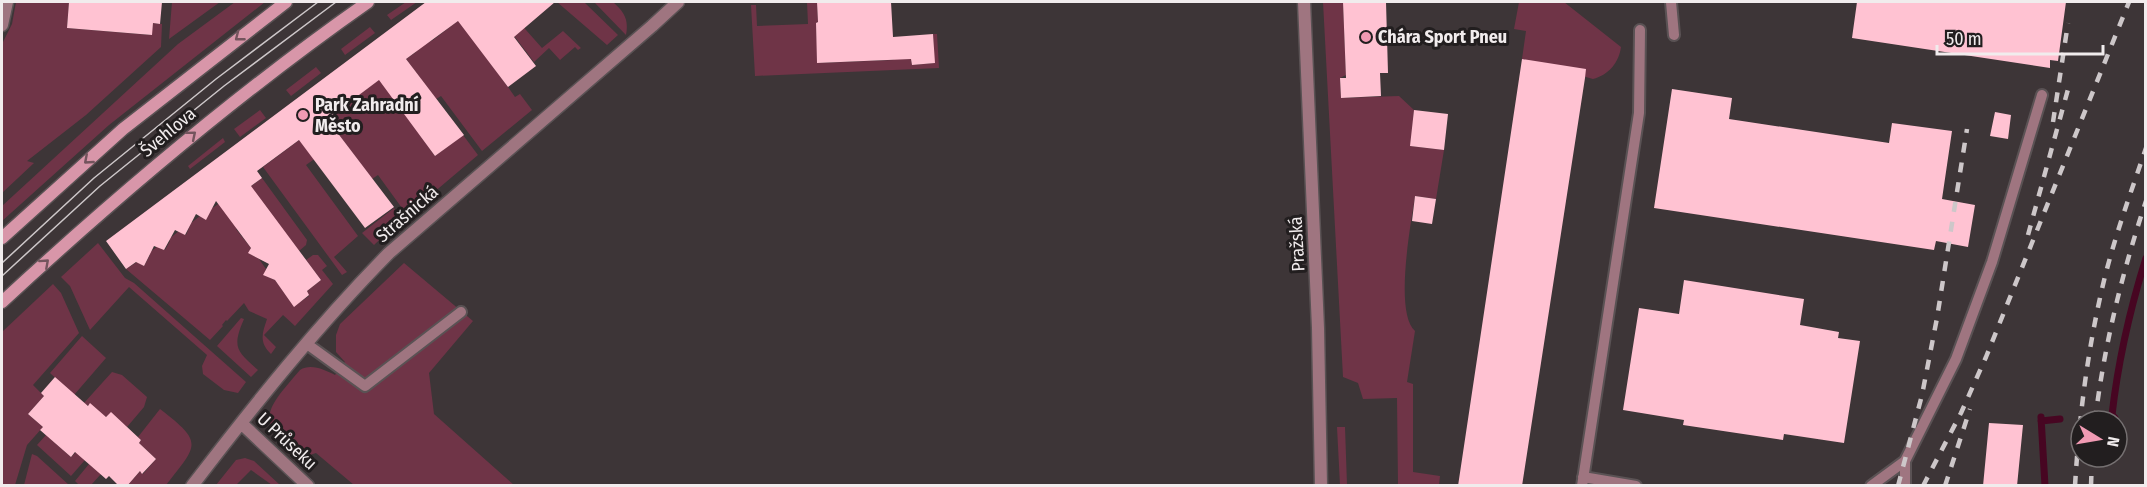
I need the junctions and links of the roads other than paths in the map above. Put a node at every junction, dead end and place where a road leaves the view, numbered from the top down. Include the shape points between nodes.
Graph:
1 (7, 2) edge
2 (286, 2) edge
3 (368, 2) edge
4 (678, 2) edge
5 (1304, 2) edge
6 (1671, 2) edge
7 (2, 25) edge
8 (1641, 30) dead end
9 (1674, 35) dead end
10 (2042, 95) dead end
11 (2, 238) edge
12 (2, 302) edge
13 (461, 312) dead end
14 (307, 344) junction
15 (241, 423) junction
16 (1905, 461) junction
17 (1583, 481) edge
18 (1874, 485) edge
19 (192, 486) edge
20 (308, 486) edge
21 (1321, 486) edge
22 (1636, 486) edge
23 (1905, 486) edge

1 - 7 street
2 -> 11 main road, Švehlova via 123,129
12 -> 3 main road, Švehlova via 116,198 197,131
4 - 14 street, Strašnická via 389,253
5 - 21 street, Pražská
6 - 9 lane
8 - 17 lane via 1639,113
10 - 16 lane via 1984,283 1956,359
13 - 14 lane via 366,386
14 - 15 street, Strašnická
15 - 19 street, Strašnická
15 - 20 street, U Průseku
16 - 18 lane
16 - 23 lane
17 - 22 lane

